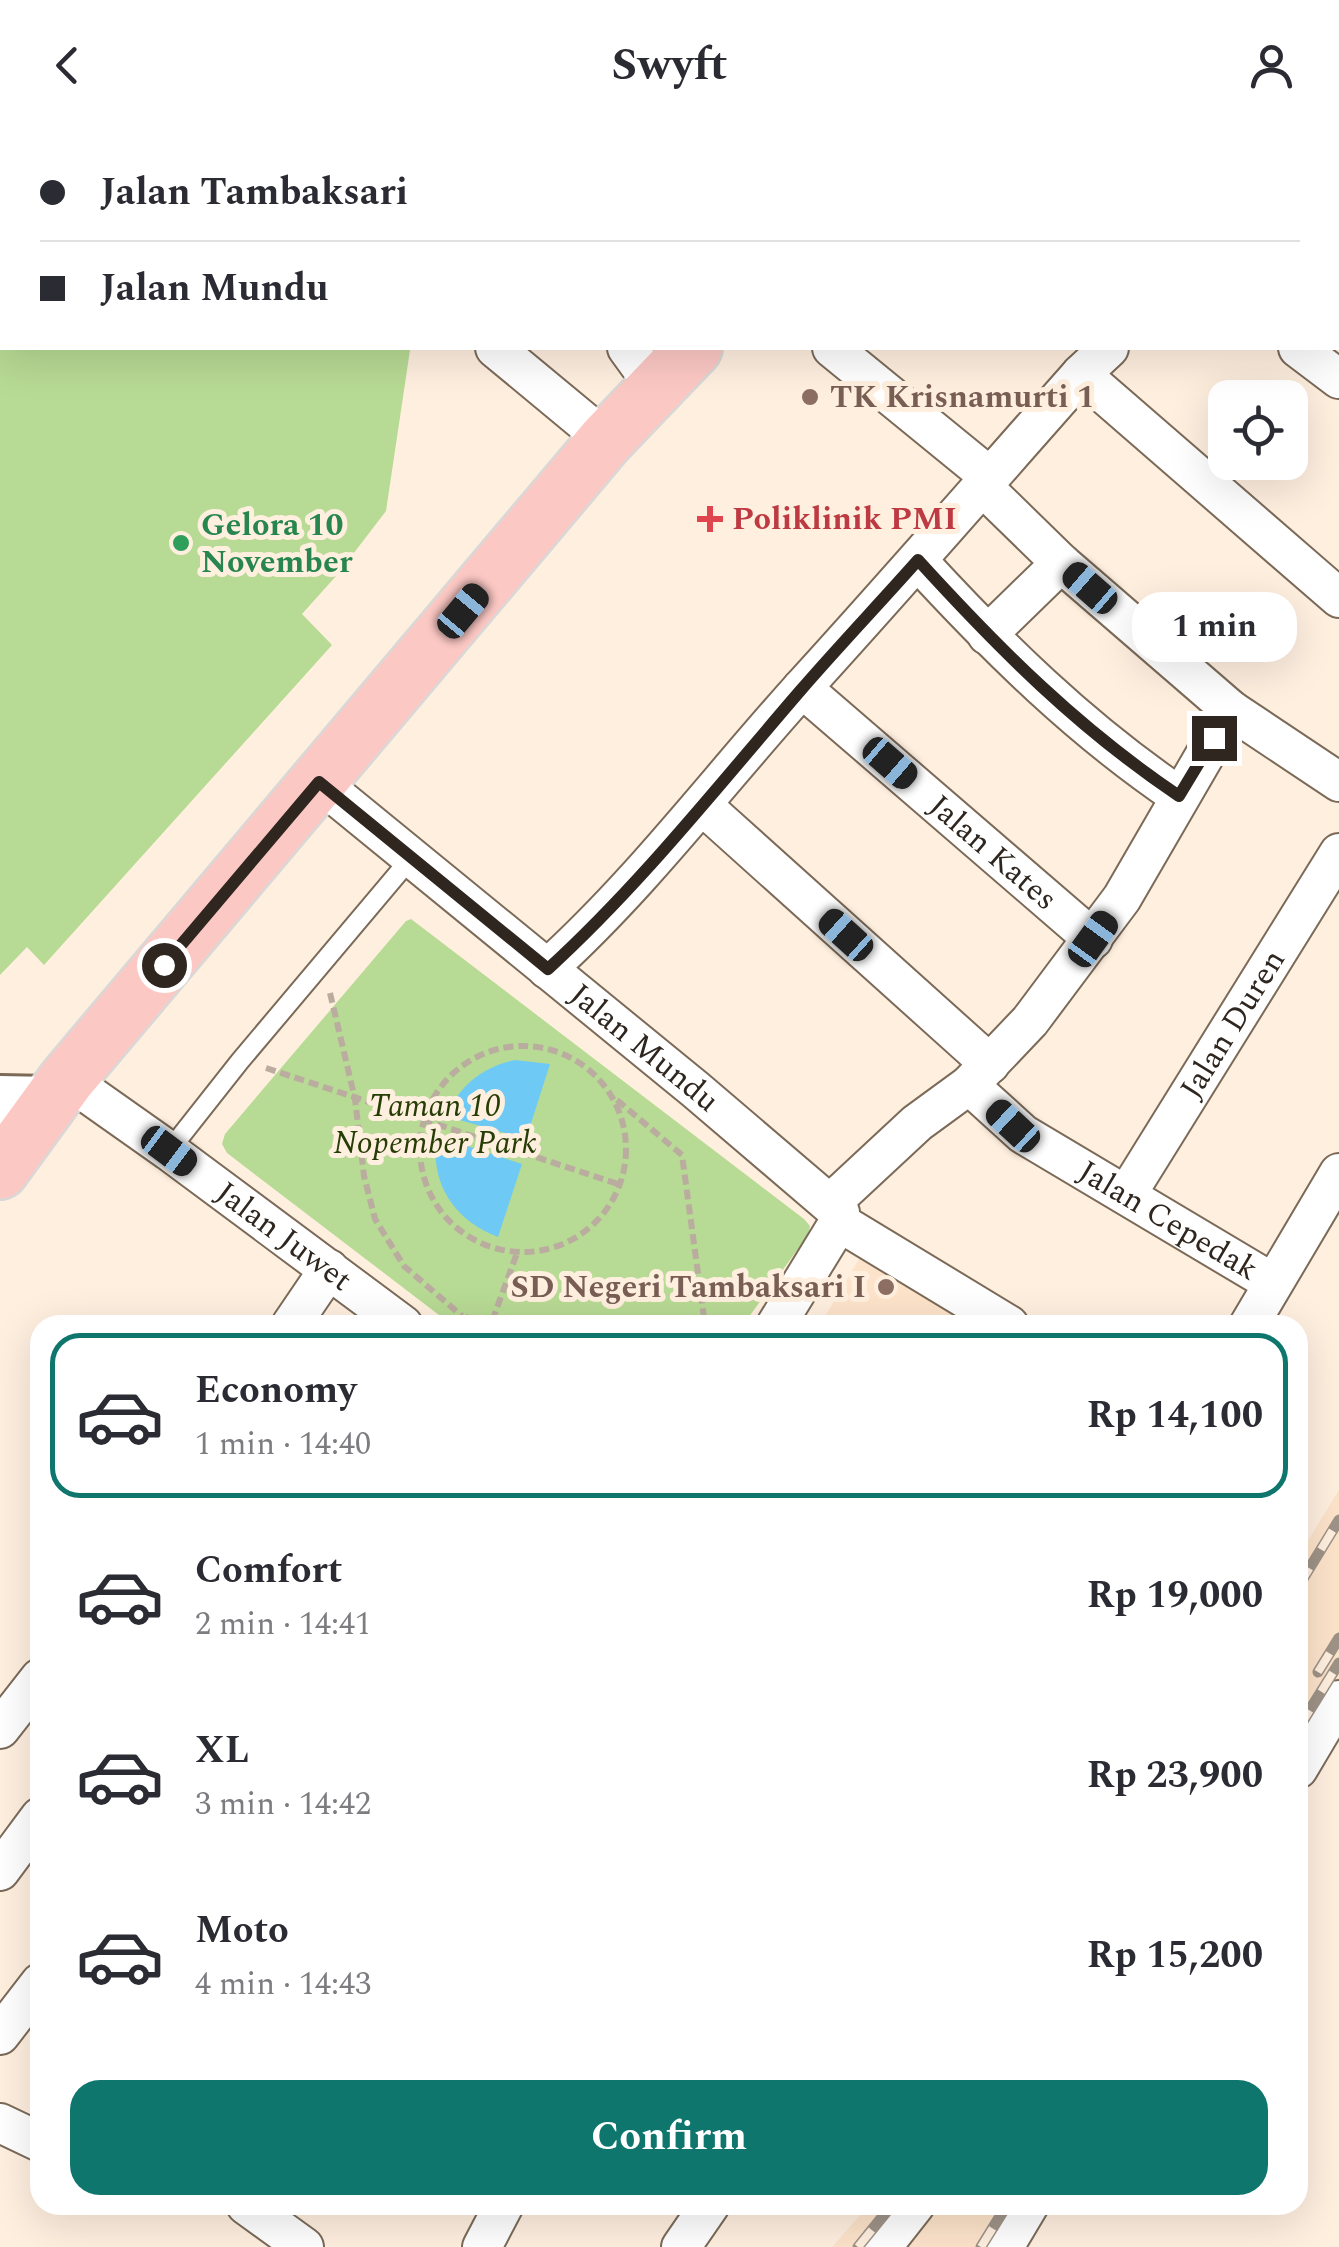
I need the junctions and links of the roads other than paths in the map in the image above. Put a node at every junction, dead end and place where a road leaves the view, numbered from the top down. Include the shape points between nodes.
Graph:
1 (496, 350) edge
2 (689, 350) edge
3 (834, 350) edge
4 (1107, 350) edge
5 (1301, 350) edge
6 (642, 368) edge
7 (1081, 374) junction
8 (1339, 379) edge
9 (606, 440) junction
10 (986, 482) junction
11 (918, 560) junction
12 (1062, 564) junction
13 (1339, 598) edge
14 (986, 635) junction
15 (802, 688) junction
16 (1231, 710) junction
17 (319, 782) junction
18 (1339, 782) edge
19 (1179, 796) junction
20 (703, 806) junction
21 (1339, 853) edge
22 (411, 858) junction
23 (1093, 939) junction
24 (548, 969) junction
25 (979, 1074) junction
26 (39, 1095) edge
27 (169, 1151) junction
28 (0, 1171) edge
29 (1339, 1174) edge
30 (1128, 1194) junction
31 (835, 1213) junction
32 (328, 1270) junction
33 (1273, 1283) junction
34 (299, 1315) edge
35 (389, 1315) edge
36 (781, 1315) edge
37 (993, 1315) edge
38 (1255, 1315) edge
39 (30, 1691) edge
40 (1339, 1700) edge
41 (0, 1729) edge
42 (1308, 1752) edge
43 (30, 1830) edge
44 (0, 1871) edge
45 (30, 1996) edge
46 (0, 2035) edge
47 (0, 2124) edge
48 (30, 2138) edge
49 (263, 2215) edge
50 (499, 2215) edge
51 (703, 2215) edge
52 (907, 2215) edge
53 (1024, 2215) edge
54 (298, 2236) edge
55 (482, 2247) edge
56 (681, 2247) edge
57 (882, 2247) edge
58 (1004, 2247) edge

1 - 9 street
2 - 6 main road
3 - 10 street
4 - 7 street
5 - 8 street
6 - 9 main road
7 - 10 street
7 - 13 street
9 - 17 main road
10 - 11 street
10 - 12 street
11 - 14 street
11 - 15 street
12 - 14 street
12 - 16 street
14 - 19 street via 1118,755
15 - 20 street
15 - 23 street, Jalan Kates
16 - 18 street
16 - 19 street
17 - 22 street, Jalan Mundu
17 - 26 main road
19 - 23 street
20 - 24 street
20 - 25 street, Jalan Cepedak
21 - 30 street, Jalan Duren
22 - 24 street, Jalan Mundu
22 - 27 lane
23 - 25 street
24 - 31 street, Jalan Mundu
25 - 30 street, Jalan Cepedak via 1023,1134
25 - 31 street via 917,1122
26 - 27 street, Jalan Juwet
26 - 28 main road
27 - 32 street, Jalan Juwet
29 - 33 street
30 - 33 street, Jalan Cepedak
31 - 36 street
31 - 37 street, Jalan Mundu
32 - 34 street
32 - 35 street, Jalan Juwet
33 - 38 street
39 - 41 street
40 - 42 street
43 - 44 street
45 - 46 street
47 - 48 street
49 - 54 street
50 - 55 street
51 - 56 street
52 - 57 street
53 - 58 street

